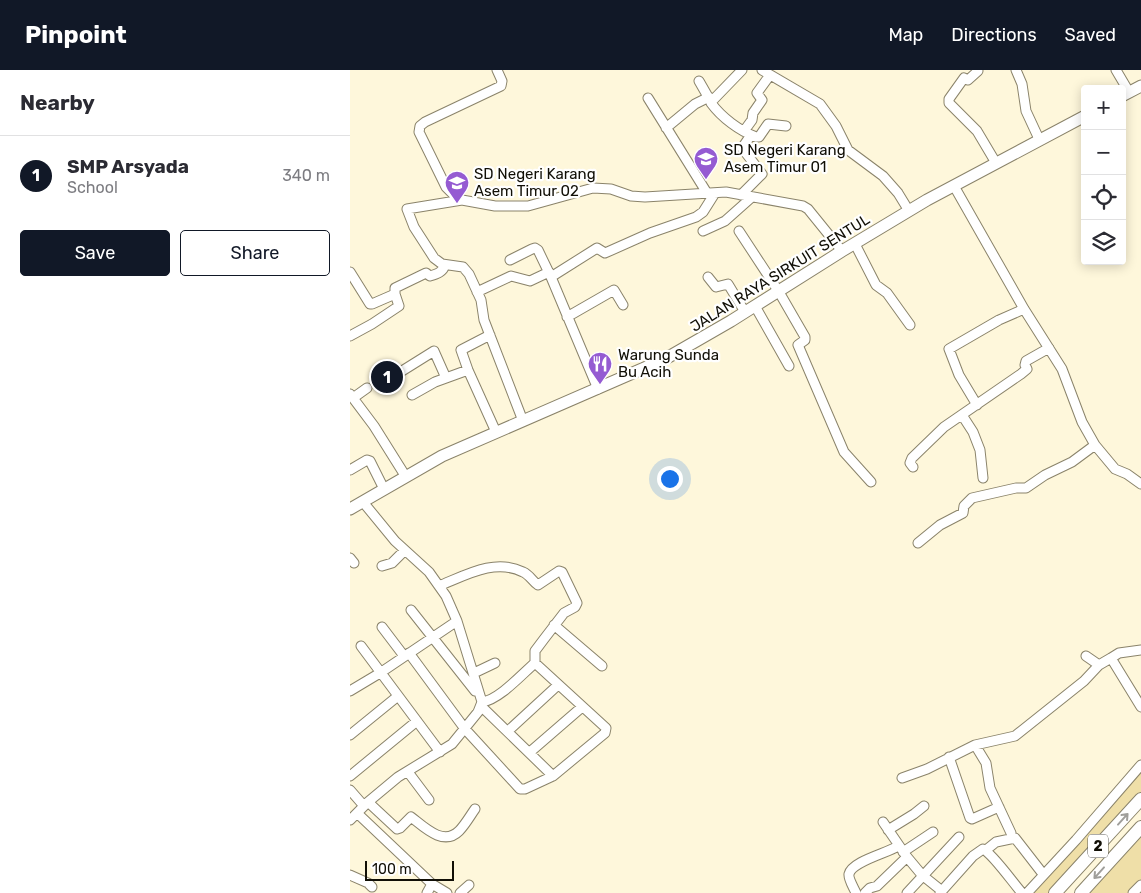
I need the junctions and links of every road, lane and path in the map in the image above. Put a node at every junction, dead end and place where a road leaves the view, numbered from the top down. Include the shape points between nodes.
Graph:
1 (497, 70) edge
2 (742, 70) edge
3 (1016, 70) edge
4 (1116, 70) edge
5 (978, 71) edge
6 (766, 73) edge
7 (699, 81) dead end
8 (1122, 85) edge
9 (1141, 86) edge
10 (1126, 94) edge
11 (648, 98) dead end
12 (710, 100) junction
13 (1081, 118) edge
14 (786, 126) dead end
15 (666, 128) junction
16 (748, 133) junction
17 (1040, 139) junction
18 (996, 163) junction
19 (954, 186) junction
20 (711, 193) junction
21 (741, 195) junction
22 (752, 197) junction
23 (462, 200) junction
24 (909, 211) junction
25 (704, 231) dead end
26 (738, 231) dead end
27 (855, 244) junction
28 (842, 251) junction
29 (510, 260) dead end
30 (445, 265) junction
31 (350, 272) edge
32 (550, 275) junction
33 (708, 277) dead end
34 (477, 292) junction
35 (778, 292) junction
36 (395, 294) junction
37 (623, 305) dead end
38 (1024, 308) junction
39 (750, 309) junction
40 (567, 317) junction
41 (910, 325) dead end
42 (490, 335) junction
43 (350, 336) edge
44 (1049, 348) junction
45 (789, 366) dead end
46 (468, 370) junction
47 (394, 376) dead end
48 (446, 378) junction
49 (367, 388) dead end
50 (598, 389) junction
51 (412, 395) dead end
52 (351, 396) edge
53 (976, 405) junction
54 (962, 415) junction
55 (523, 421) junction
56 (496, 432) junction
57 (1095, 446) junction
58 (913, 467) dead end
59 (350, 470) edge
60 (406, 477) junction
61 (983, 478) dead end
62 (871, 482) dead end
63 (1141, 484) edge
64 (384, 489) junction
65 (363, 502) junction
66 (350, 509) edge
67 (918, 543) dead end
68 (404, 551) junction
69 (382, 566) dead end
70 (440, 586) junction
71 (411, 610) dead end
72 (457, 621) junction
73 (554, 624) junction
74 (382, 627) dead end
75 (432, 637) junction
76 (361, 646) dead end
77 (1141, 650) edge
78 (406, 655) junction
79 (1086, 656) dead end
80 (1111, 658) junction
81 (495, 663) dead end
82 (535, 663) junction
83 (602, 666) dead end
84 (1099, 666) junction
85 (380, 672) junction
86 (474, 673) junction
87 (558, 685) junction
88 (350, 691) edge
89 (475, 691) dead end
90 (398, 696) junction
91 (482, 704) junction
92 (1141, 706) edge
93 (582, 707) junction
94 (417, 721) junction
95 (465, 729) junction
96 (508, 731) junction
97 (350, 735) edge
98 (975, 745) junction
99 (440, 752) junction
100 (530, 752) junction
101 (950, 757) junction
102 (1141, 765) edge
103 (408, 772) junction
104 (350, 776) edge
105 (553, 776) junction
106 (902, 778) dead end
107 (350, 790) edge
108 (1141, 799) edge
109 (429, 800) dead end
110 (366, 804) junction
111 (924, 806) dead end
112 (999, 806) junction
113 (475, 809) dead end
114 (357, 813) junction
115 (350, 820) edge
116 (1141, 827) edge
117 (933, 832) dead end
118 (1010, 833) dead end
119 (959, 837) dead end
120 (986, 850) junction
121 (903, 852) junction
122 (1043, 874) junction
123 (350, 875) edge
124 (922, 875) junction
125 (432, 884) junction
126 (469, 885) dead end
127 (1141, 885) edge
128 (372, 888) dead end
129 (941, 892) edge
130 (427, 893) edge
131 (447, 893) edge
132 (460, 893) edge
133 (856, 893) edge
134 (865, 893) edge
135 (907, 893) edge
136 (1022, 893) edge
137 (1027, 893) edge
138 (1055, 893) edge
139 (1081, 893) edge
140 (1134, 893) edge

1 - 23 street via 502,81 500,86 425,122 419,130 446,187
2 - 12 street
3 - 17 street via 1022,84 1026,111
4 - 8 street
5 - 18 street via 968,80 964,78 949,103 977,131
6 - 16 street via 757,93 762,100 753,114
6 - 24 street via 815,100 836,126 848,150 883,176
7 - 12 street
9 - 10 main road
11 - 15 street
12 - 15 street via 695,104
12 - 16 street via 727,119
13 - 17 main road, JALAN RAYA SIRKUIT SENTUL
14 - 16 street via 768,124 758,137
15 - 20 street
16 - 21 street via 742,148 762,174
17 - 18 main road, JALAN RAYA SIRKUIT SENTUL
18 - 19 main road, JALAN RAYA SIRKUIT SENTUL
19 - 24 main road, JALAN RAYA SIRKUIT SENTUL
19 - 38 street
20 - 21 street
20 - 23 street via 638,197 593,188 528,206 495,206
20 - 32 street via 703,212 696,217 605,253 598,248
21 - 22 street
22 - 25 street via 725,221
22 - 28 street via 806,208
23 - 30 street via 407,210 432,256
24 - 27 main road, JALAN RAYA SIRKUIT SENTUL
26 - 35 street
27 - 28 main road, JALAN RAYA SIRKUIT SENTUL
27 - 41 street via 876,285 887,293
28 - 35 main road, JALAN RAYA SIRKUIT SENTUL
29 - 32 street via 536,248
30 - 34 street via 460,266 466,270
30 - 36 street via 437,274 430,276 426,273 395,288
31 - 36 street via 370,304
32 - 34 street via 530,281 511,276
32 - 40 street
33 - 39 street via 716,287 728,284
34 - 42 street
35 - 39 main road, JALAN RAYA SIRKUIT SENTUL
35 - 62 street via 805,338 798,345 844,452
36 - 43 street via 399,306
37 - 40 street via 614,290
38 - 44 street
38 - 53 street via 949,349
39 - 45 street
39 - 50 main road, JALAN RAYA SIRKUIT SENTUL via 665,359
40 - 50 street
42 - 46 street via 461,350
42 - 55 street
44 - 53 street via 1026,361 1026,370
44 - 57 street via 1062,369
46 - 48 street
46 - 56 street
47 - 48 street via 434,351
48 - 51 street
49 - 52 street
50 - 55 main road, JALAN RAYA SIRKUIT SENTUL
52 - 60 street
53 - 54 street
54 - 58 street via 918,452 910,461
54 - 61 street via 980,450
55 - 56 main road, JALAN RAYA SIRKUIT SENTUL
56 - 60 main road, JALAN RAYA SIRKUIT SENTUL via 442,456
57 - 63 street via 1115,469
57 - 67 street via 1026,488 972,498 964,506 963,513 940,525
59 - 64 street via 370,461
60 - 64 main road, JALAN RAYA SIRKUIT SENTUL
64 - 65 main road, JALAN RAYA SIRKUIT SENTUL
65 - 66 main road, JALAN RAYA SIRKUIT SENTUL
65 - 68 street
68 - 69 street via 392,563
68 - 70 street
70 - 72 street
70 - 73 street via 494,566 515,568 538,585 560,571 577,603
71 - 75 street
72 - 75 street
72 - 86 street
73 - 82 street via 535,652
73 - 83 street
74 - 78 street
75 - 78 street
75 - 89 street
76 - 85 street
77 - 80 street via 1119,652
78 - 85 street
78 - 95 street
79 - 84 street
80 - 84 street
80 - 92 street
81 - 86 street
82 - 87 street
82 - 91 street
84 - 98 street via 1015,736
85 - 88 street
85 - 90 street
86 - 91 street
87 - 93 street
87 - 96 street
90 - 94 street
90 - 97 street
91 - 95 street
91 - 96 street
93 - 100 street
93 - 105 street via 603,724 605,733
94 - 99 street
94 - 104 street
95 - 99 street
95 - 105 street via 518,789
96 - 100 street
98 - 101 street
98 - 112 street via 986,763 990,788
99 - 103 street
100 - 105 street
101 - 106 street
101 - 112 street via 970,818
102 - 122 street
103 - 109 street
103 - 110 street
107 - 110 street
138 -> 108 highway, 2
110 - 113 street via 397,829 411,817 431,833 441,836 458,833
110 - 114 street
111 - 121 street via 886,826
112 - 118 street
114 - 115 street
114 - 125 street
116 -> 139 highway, 2
117 - 121 street
119 - 124 street
120 - 122 street via 996,842 1015,838
120 - 129 street via 973,856
120 - 136 street
121 - 124 street
121 - 133 street via 868,859 850,872
121 - 134 street via 877,886
122 - 137 street
123 - 128 street
124 - 129 street
124 - 135 street
125 - 130 street
125 - 131 street
126 - 132 street
127 - 140 street

